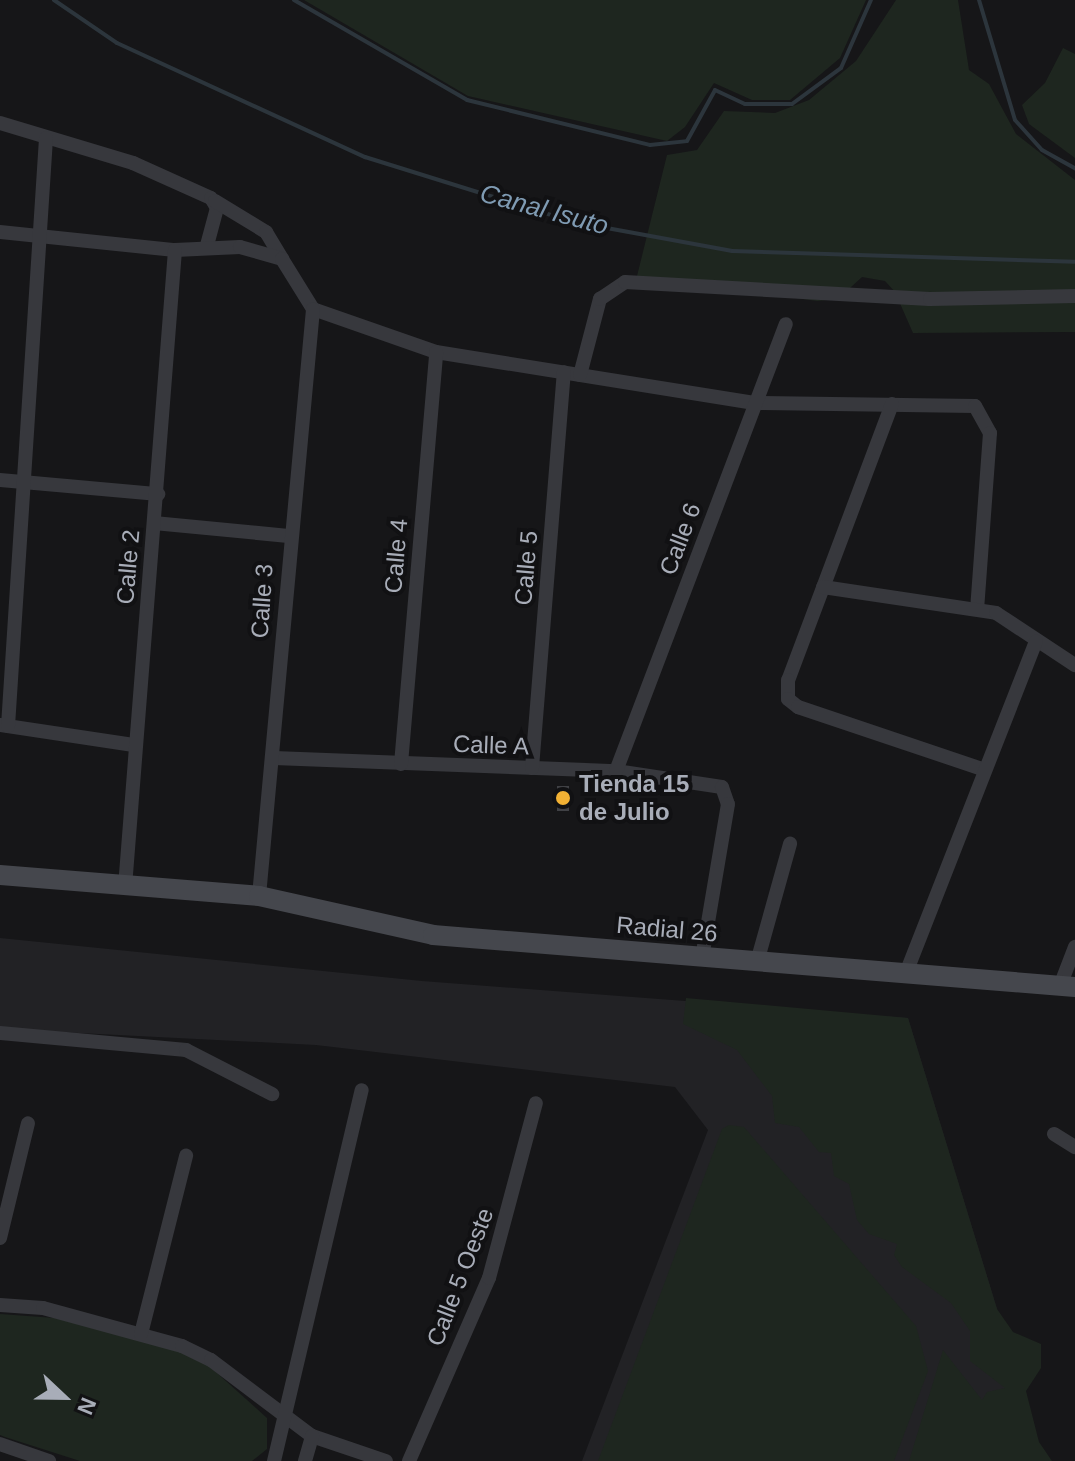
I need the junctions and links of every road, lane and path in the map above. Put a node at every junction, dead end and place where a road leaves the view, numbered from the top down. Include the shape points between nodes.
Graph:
1 (0, 123) edge
2 (46, 138) junction
3 (215, 201) junction
4 (0, 232) edge
5 (37, 235) junction
6 (207, 246) junction
7 (175, 250) junction
8 (282, 259) junction
9 (1075, 296) edge
10 (313, 309) junction
11 (786, 324) dead end
12 (436, 352) junction
13 (564, 372) junction
14 (580, 375) junction
15 (756, 403) junction
16 (892, 404) junction
17 (0, 480) edge
18 (28, 482) junction
19 (158, 494) junction
20 (154, 523) junction
21 (288, 536) junction
22 (823, 587) junction
23 (977, 608) junction
24 (1036, 642) junction
25 (1075, 665) edge
26 (4, 725) edge
27 (134, 745) junction
28 (274, 758) junction
29 (401, 764) junction
30 (532, 768) junction
31 (985, 770) junction
32 (616, 771) junction
33 (790, 844) dead end
34 (0, 875) edge
35 (125, 887) junction
36 (259, 896) junction
37 (1075, 947) edge
38 (702, 958) junction
39 (757, 962) junction
40 (906, 973) junction
41 (1068, 986) edge
42 (0, 1033) edge
43 (362, 1090) dead end
44 (272, 1094) dead end
45 (536, 1103) dead end
46 (28, 1123) dead end
47 (1054, 1134) dead end
48 (1075, 1147) edge
49 (186, 1156) dead end
50 (0, 1238) edge
51 (0, 1305) edge
52 (141, 1334) junction
53 (286, 1412) junction
54 (312, 1436) junction
55 (0, 1444) edge
56 (49, 1461) edge
57 (274, 1461) edge
58 (305, 1461) edge
59 (386, 1461) edge
60 (409, 1461) edge

1 - 2 street
2 - 3 street via 133,163
2 - 5 street
3 - 6 street
3 - 8 street via 266,232
4 - 5 street
5 - 7 street
5 - 18 street via 43,249
6 - 7 street
6 - 8 street via 240,247
7 - 19 street, Calle 2
8 - 10 street
9 - 14 street via 930,299 625,282 600,299
10 - 12 street
10 - 21 street, Calle 3
11 - 15 street, Calle 6
12 - 13 street
12 - 29 street, Calle 4
13 - 14 street
13 - 30 street, Calle 5
14 - 15 street
15 - 16 street
15 - 32 street, Calle 6
16 - 22 street
16 - 23 street via 975,406 989,425
17 - 18 street
18 - 19 street
18 - 26 street
19 - 20 street, Calle 2
20 - 21 street
20 - 27 street, Calle 2
21 - 28 street, Calle 3
22 - 23 street via 905,604
22 - 31 street via 788,680 788,699 798,707
23 - 24 street via 1017,624
24 - 25 street
24 - 31 street
26 - 27 street
27 - 35 street, Calle 2
28 - 29 street, Calle A
28 - 36 street, Calle 3
29 - 30 street, Calle A
30 - 32 street, Calle A
31 - 40 street
32 - 38 street, Calle A via 722,787 728,804
33 - 39 street
34 - 35 main road, Radial 26
35 - 36 main road, Radial 26
36 - 38 main road, Radial 26 via 433,935
37 - 41 street
38 - 39 main road, Radial 26
39 - 40 main road, Radial 26
40 - 41 main road, Radial 26
42 - 44 street via 186,1050
43 - 53 street
45 - 60 street, Calle 5 Oeste via 489,1278
46 - 50 street
47 - 48 street
49 - 52 street
51 - 52 street via 43,1308
52 - 53 street via 211,1360
53 - 54 street
53 - 57 street
54 - 58 street
54 - 59 street
55 - 56 street

